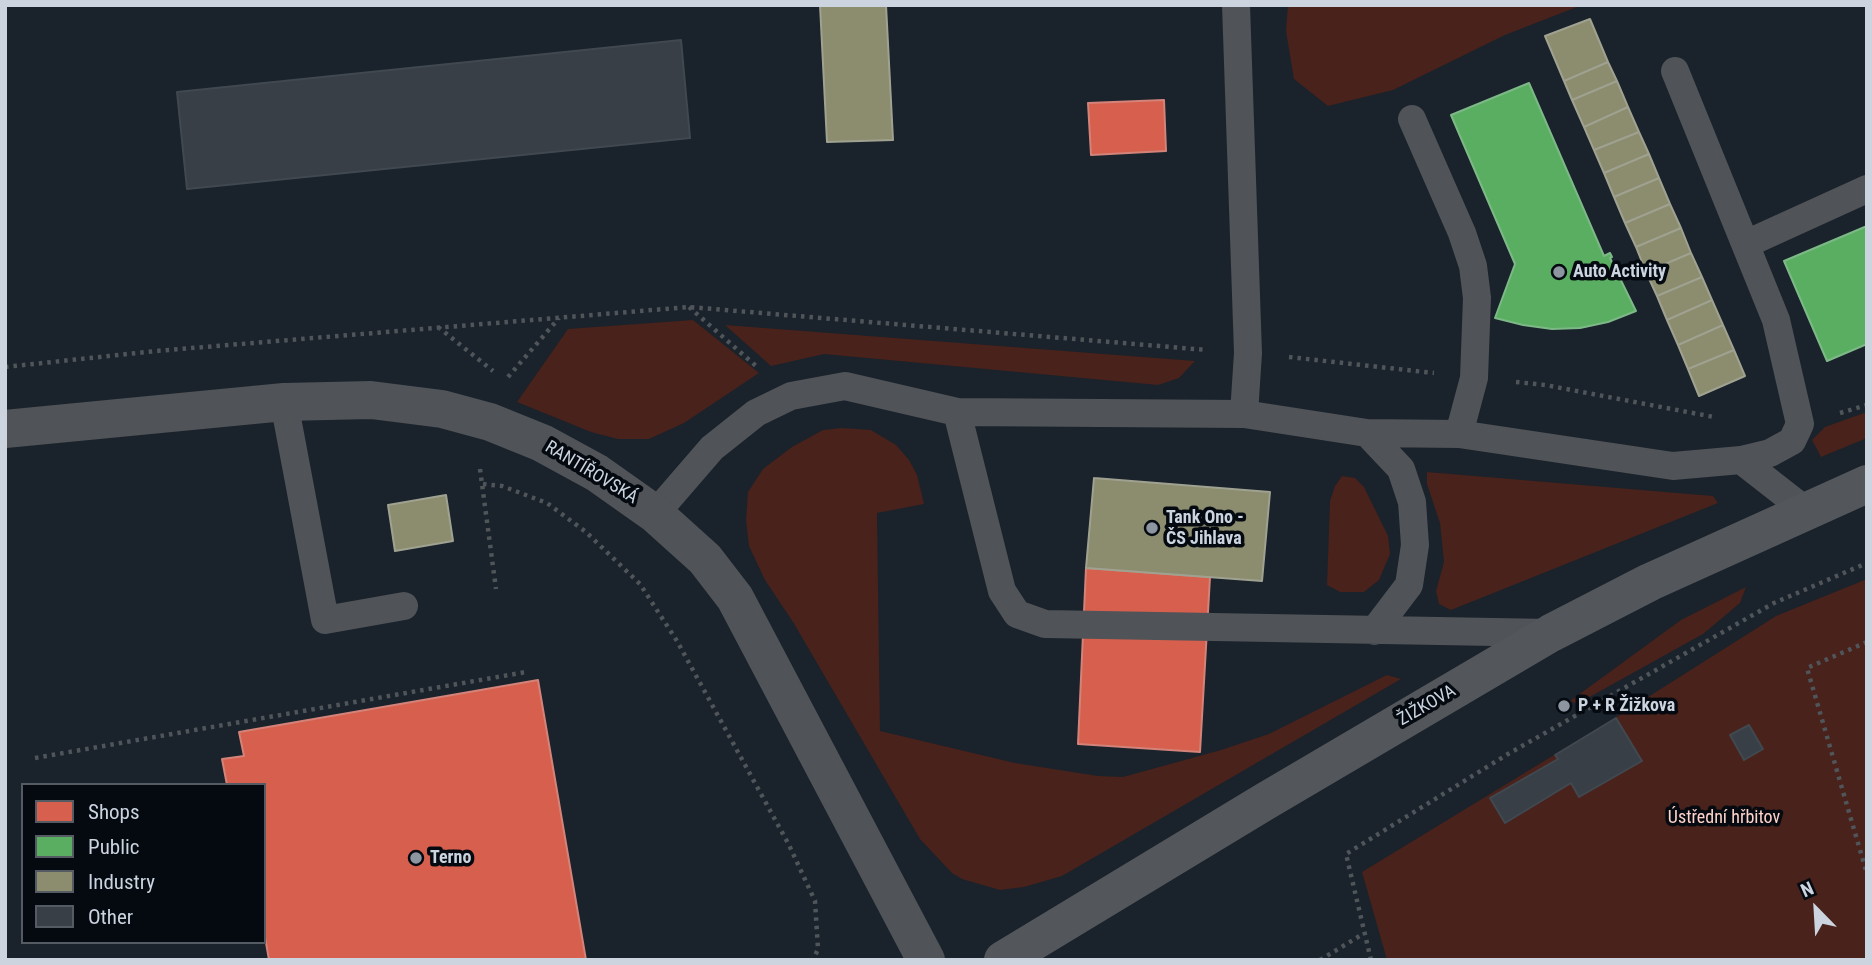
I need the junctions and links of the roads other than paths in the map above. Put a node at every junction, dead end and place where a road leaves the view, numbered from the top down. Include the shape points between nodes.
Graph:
1 (1236, 5) edge
2 (1675, 71) dead end
3 (1412, 119) dead end
4 (1867, 190) edge
5 (1746, 244) junction
6 (285, 402) junction
7 (957, 412) junction
8 (1244, 414) junction
9 (5, 429) edge
10 (1367, 433) junction
11 (1458, 434) junction
12 (1741, 460) junction
13 (1867, 484) edge
14 (1805, 510) junction
15 (655, 514) junction
16 (404, 606) dead end
17 (1374, 631) junction
18 (1551, 633) junction
19 (926, 960) edge
20 (1003, 960) edge

1 - 8 lane via 1248,353
2 - 5 lane
3 - 11 lane via 1462,233 1478,298 1474,378
4 - 5 lane
5 - 12 lane via 1776,320 1800,424 1792,441 1770,453
6 - 9 street, RANTÍŘOVSKÁ
6 - 15 street, RANTÍŘOVSKÁ via 371,400 442,409 490,422 553,449
6 - 16 lane via 325,620
7 - 8 lane
7 - 15 lane via 845,387 791,396 756,413 712,448
7 - 17 lane via 1002,591 1017,614 1045,624
8 - 10 lane
10 - 11 lane
10 - 17 lane via 1401,469 1412,502 1415,545 1409,586
11 - 12 lane via 1673,466
12 - 14 lane
13 - 14 main road, ŽIŽKOVA
14 - 18 main road, ŽIŽKOVA
15 - 19 street, RANTÍŘOVSKÁ via 705,559 736,598
17 - 18 lane
18 - 20 main road, ŽIŽKOVA

